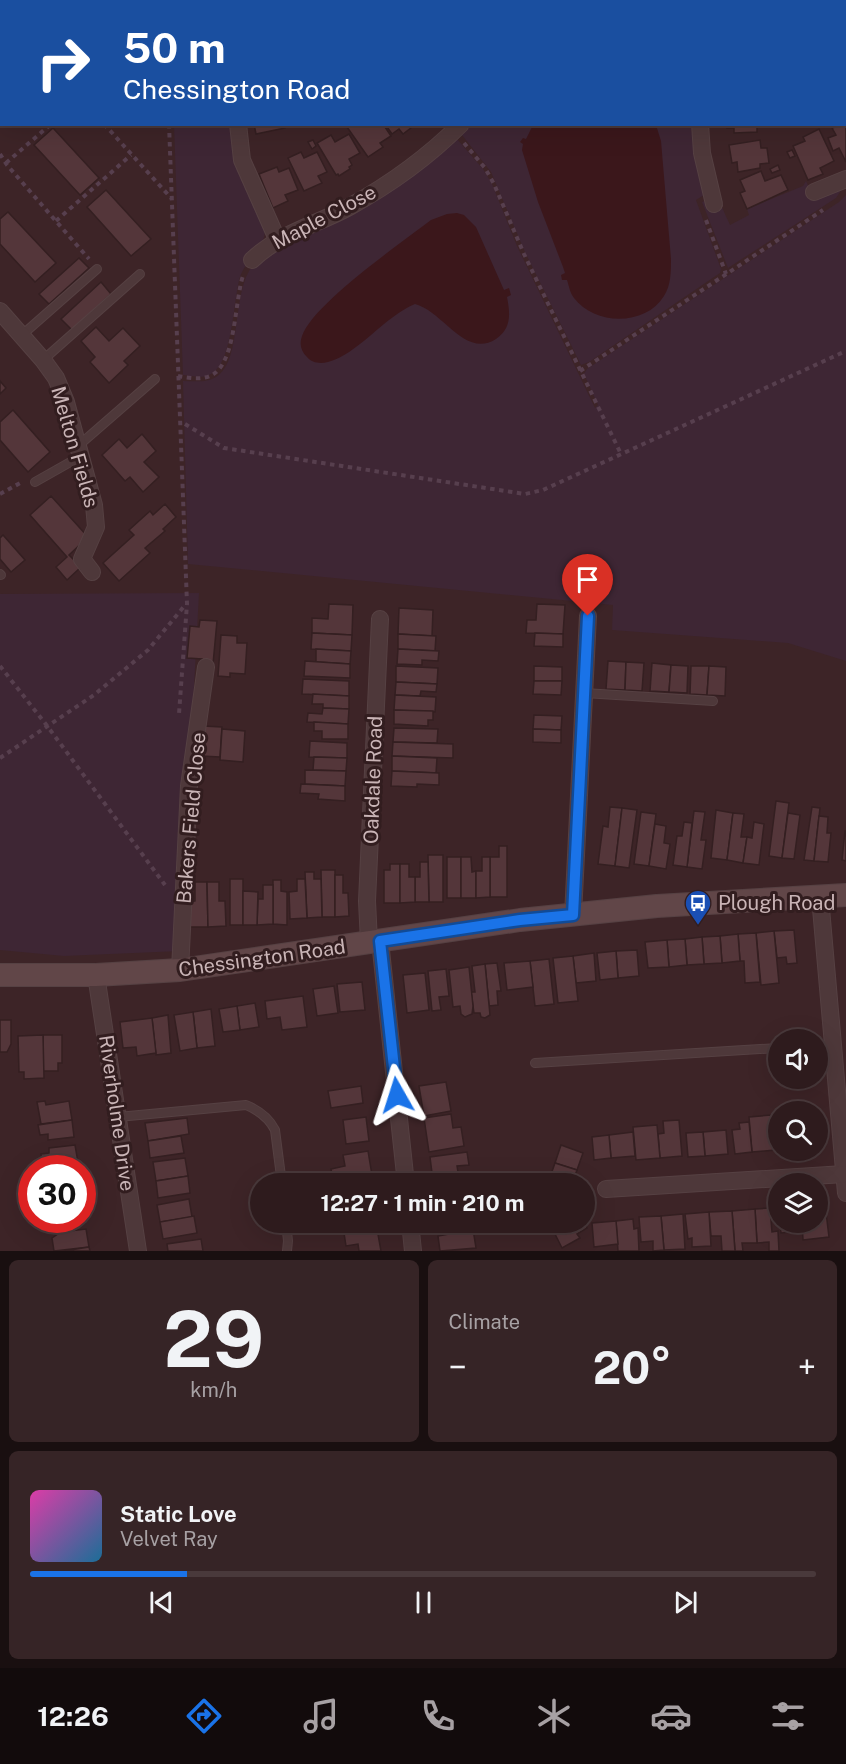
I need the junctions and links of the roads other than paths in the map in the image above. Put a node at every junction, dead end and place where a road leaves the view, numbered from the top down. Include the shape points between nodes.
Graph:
1 (238, 126) edge
2 (700, 126) edge
3 (454, 127) edge
4 (846, 179) edge
5 (814, 192) dead end
6 (713, 200) road end
7 (277, 240) junction
8 (252, 260) road end
9 (97, 269) road end
10 (140, 274) dead end
11 (0, 311) edge
12 (22, 335) junction
13 (41, 358) junction
14 (155, 379) dead end
15 (80, 451) junction
16 (35, 482) road end
17 (92, 572) dead end
18 (588, 616) dead end
19 (380, 619) dead end
20 (206, 667) dead end
21 (584, 693) junction
22 (713, 702) dead end
23 (846, 895) edge
24 (820, 897) junction
25 (573, 915) junction
26 (375, 941) junction
27 (180, 970) junction
28 (0, 975) edge
29 (96, 975) junction
30 (824, 1029) edge
31 (768, 1049) edge
32 (535, 1063) dead end
33 (828, 1066) edge
34 (118, 1118) junction
35 (281, 1173) edge
36 (405, 1173) edge
37 (844, 1174) edge
38 (606, 1189) dead end
39 (846, 1193) edge
40 (287, 1233) edge
41 (411, 1233) edge
42 (138, 1251) edge
43 (286, 1251) edge
44 (413, 1251) edge

1 - 7 street via 242,160
2 - 6 street
3 - 7 street, Maple Close via 423,157 364,198
4 - 5 street
7 - 8 street, Maple Close
9 - 12 lane
10 - 13 lane
11 - 12 street, Melton Fields
12 - 13 street, Melton Fields
13 - 15 street, Melton Fields via 56,378
14 - 15 lane
15 - 16 lane
15 - 17 street, Melton Fields via 96,527 82,560
18 - 21 street
19 - 26 street, Oakdale Road via 368,901
20 - 27 street, Bakers Field Close via 189,786
21 - 22 lane
21 - 25 street
23 - 24 main road, Chessington Road
24 - 25 main road, Chessington Road
24 - 30 street
25 - 26 main road, Chessington Road
26 - 27 main road, Chessington Road
26 - 36 street, Oakdale Road
27 - 29 main road, Chessington Road
28 - 29 main road, Chessington Road
29 - 34 street, Riverholme Drive
31 - 32 lane
33 - 37 street
34 - 35 lane via 246,1105 272,1123
34 - 42 street, Riverholme Drive
37 - 38 street
37 - 39 street
40 - 43 lane
41 - 44 street

